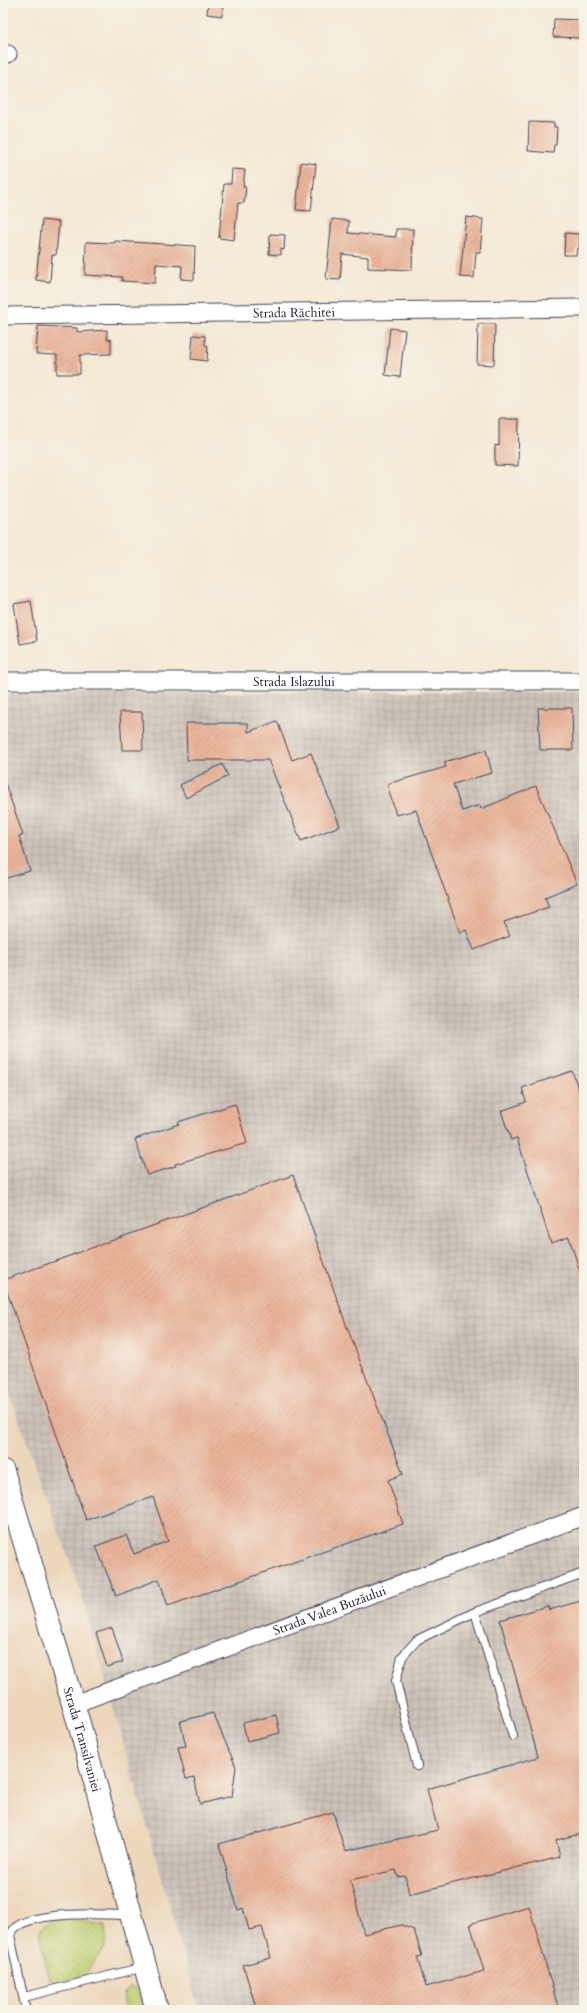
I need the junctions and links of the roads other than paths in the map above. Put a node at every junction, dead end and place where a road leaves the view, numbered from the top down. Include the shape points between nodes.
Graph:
1 (584, 308) edge
2 (3, 316) edge
3 (3, 681) edge
4 (584, 681) edge
5 (3, 1471) edge
6 (584, 1516) edge
7 (584, 1573) edge
8 (475, 1612) junction
9 (74, 1704) junction
10 (514, 1736) dead end
11 (417, 1766) dead end
12 (130, 1915) junction
13 (145, 1967) junction
14 (24, 1997) junction
15 (26, 2010) edge
16 (157, 2010) edge

1 - 2 street, Strada Răchitei
3 - 4 street, Strada Islazului
5 - 9 main road, Strada Transilvaniei
6 - 9 street, Strada Valea Buzăului
7 - 8 lane
8 - 10 lane
8 - 11 lane via 417,1640 402,1657 396,1681
9 - 12 main road, Strada Transilvaniei
12 - 13 main road, Strada Transilvaniei
12 - 14 lane via 79,1914 49,1917 15,1927 10,1935
13 - 14 lane
13 - 16 main road, Strada Transilvaniei
14 - 15 lane

